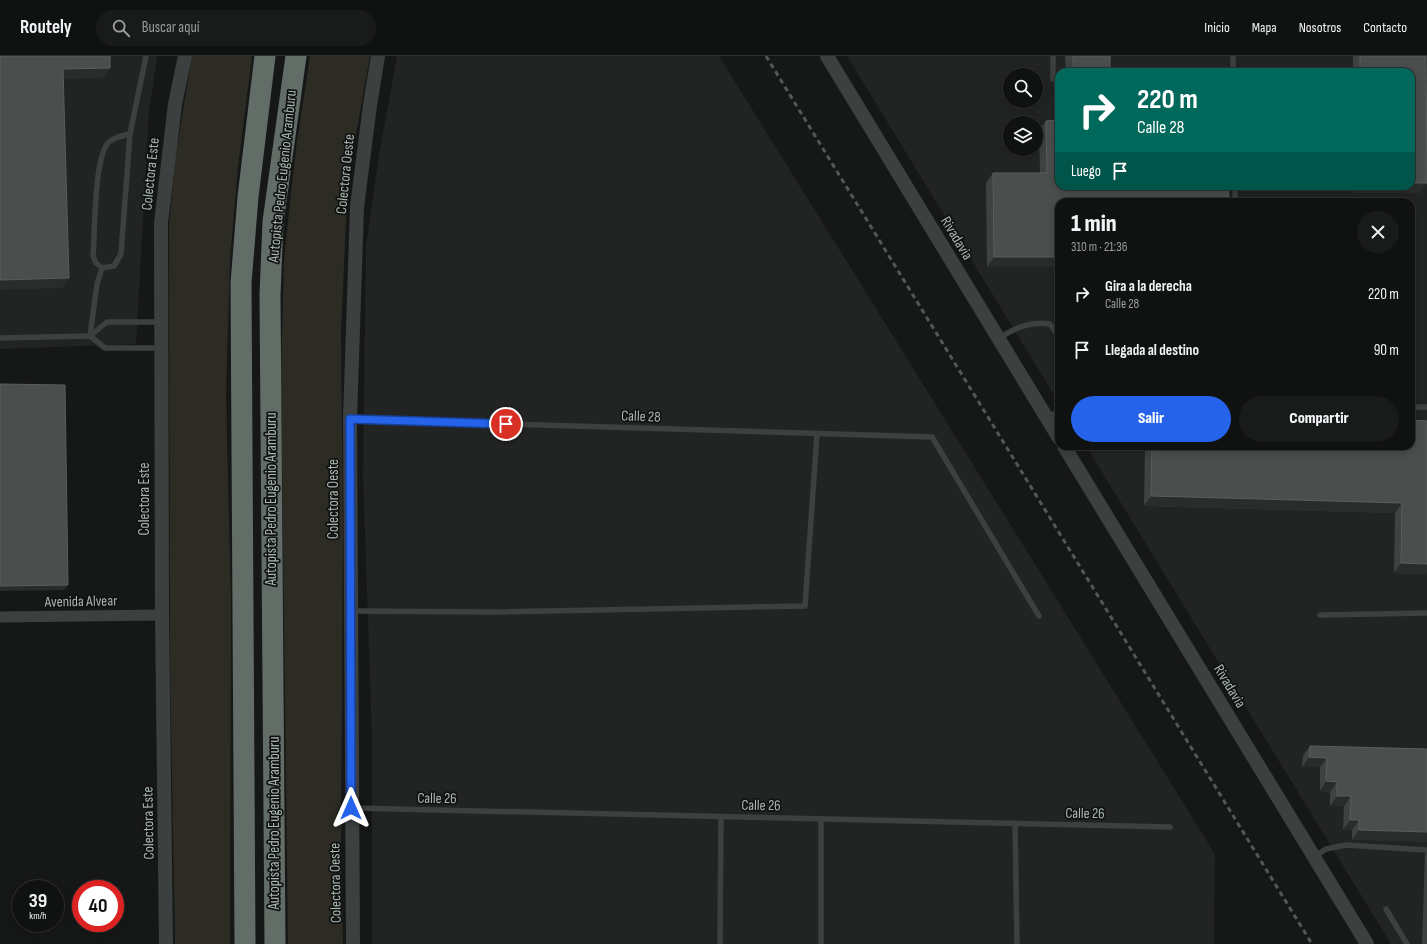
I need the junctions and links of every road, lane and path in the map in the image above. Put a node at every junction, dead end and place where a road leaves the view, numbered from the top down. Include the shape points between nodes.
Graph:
1 (146, 56) edge
2 (185, 56) edge
3 (265, 56) edge
4 (296, 56) edge
5 (378, 56) edge
6 (827, 56) edge
7 (1053, 56) edge
8 (1233, 56) edge
9 (1233, 68) edge
10 (1053, 79) dead end
11 (130, 134) junction
12 (102, 268) junction
13 (161, 322) junction
14 (1055, 331) edge
15 (90, 336) junction
16 (0, 338) edge
17 (998, 338) junction
18 (161, 348) junction
19 (1415, 407) edge
20 (1427, 407) edge
21 (1053, 417) edge
22 (350, 419) junction
23 (817, 434) junction
24 (1066, 450) edge
25 (351, 611) junction
26 (1427, 613) edge
27 (162, 615) junction
28 (1320, 615) dead end
29 (1039, 616) dead end
30 (0, 617) edge
31 (351, 808) junction
32 (721, 816) junction
33 (822, 819) junction
34 (1015, 823) junction
35 (1170, 826) dead end
36 (1427, 850) edge
37 (1314, 857) junction
38 (1386, 909) dead end
39 (166, 944) edge
40 (245, 944) edge
41 (275, 944) edge
42 (353, 944) edge
43 (720, 944) edge
44 (821, 944) edge
45 (1017, 944) edge
46 (1367, 944) edge
47 (1407, 944) edge

1 - 11 lane
2 - 13 street, Colectora Este via 175,104 161,223
3 - 40 highway, Autopista Pedro Eugenio Aramburu via 248,197 241,283
4 - 41 highway, Autopista Pedro Eugenio Aramburu via 273,222 270,295
5 - 22 street, Colectora Oeste via 358,207
6 - 17 street, Rivadavia
7 - 10 lane
8 - 9 lane
11 - 12 lane via 121,254 114,266
11 - 12 lane via 118,136 108,143 100,160 93,256
12 - 15 lane via 97,284
13 - 15 lane via 107,322
13 - 18 street, Colectora Este
14 - 17 lane via 1050,324 1040,322 1024,325
15 - 16 lane
15 - 18 lane via 105,348
17 - 21 street, Rivadavia
18 - 27 street, Colectora Este
19 - 20 lane
22 - 23 lane, Calle 28
22 - 25 street, Colectora Oeste
23 - 25 lane via 805,606 491,612
23 - 29 lane, Calle 28 via 932,437
24 - 37 street, Rivadavia
25 - 31 street, Colectora Oeste
26 - 28 lane
27 - 30 street, Avenida Alvear
27 - 39 street, Colectora Este
31 - 32 lane, Calle 26
31 - 42 street, Colectora Oeste
32 - 33 lane, Calle 26
32 - 43 lane
33 - 34 lane, Calle 26
33 - 44 lane
34 - 35 lane, Calle 26
34 - 45 lane
36 - 37 lane via 1346,845 1326,849
37 - 46 street, Rivadavia
38 - 47 lane

